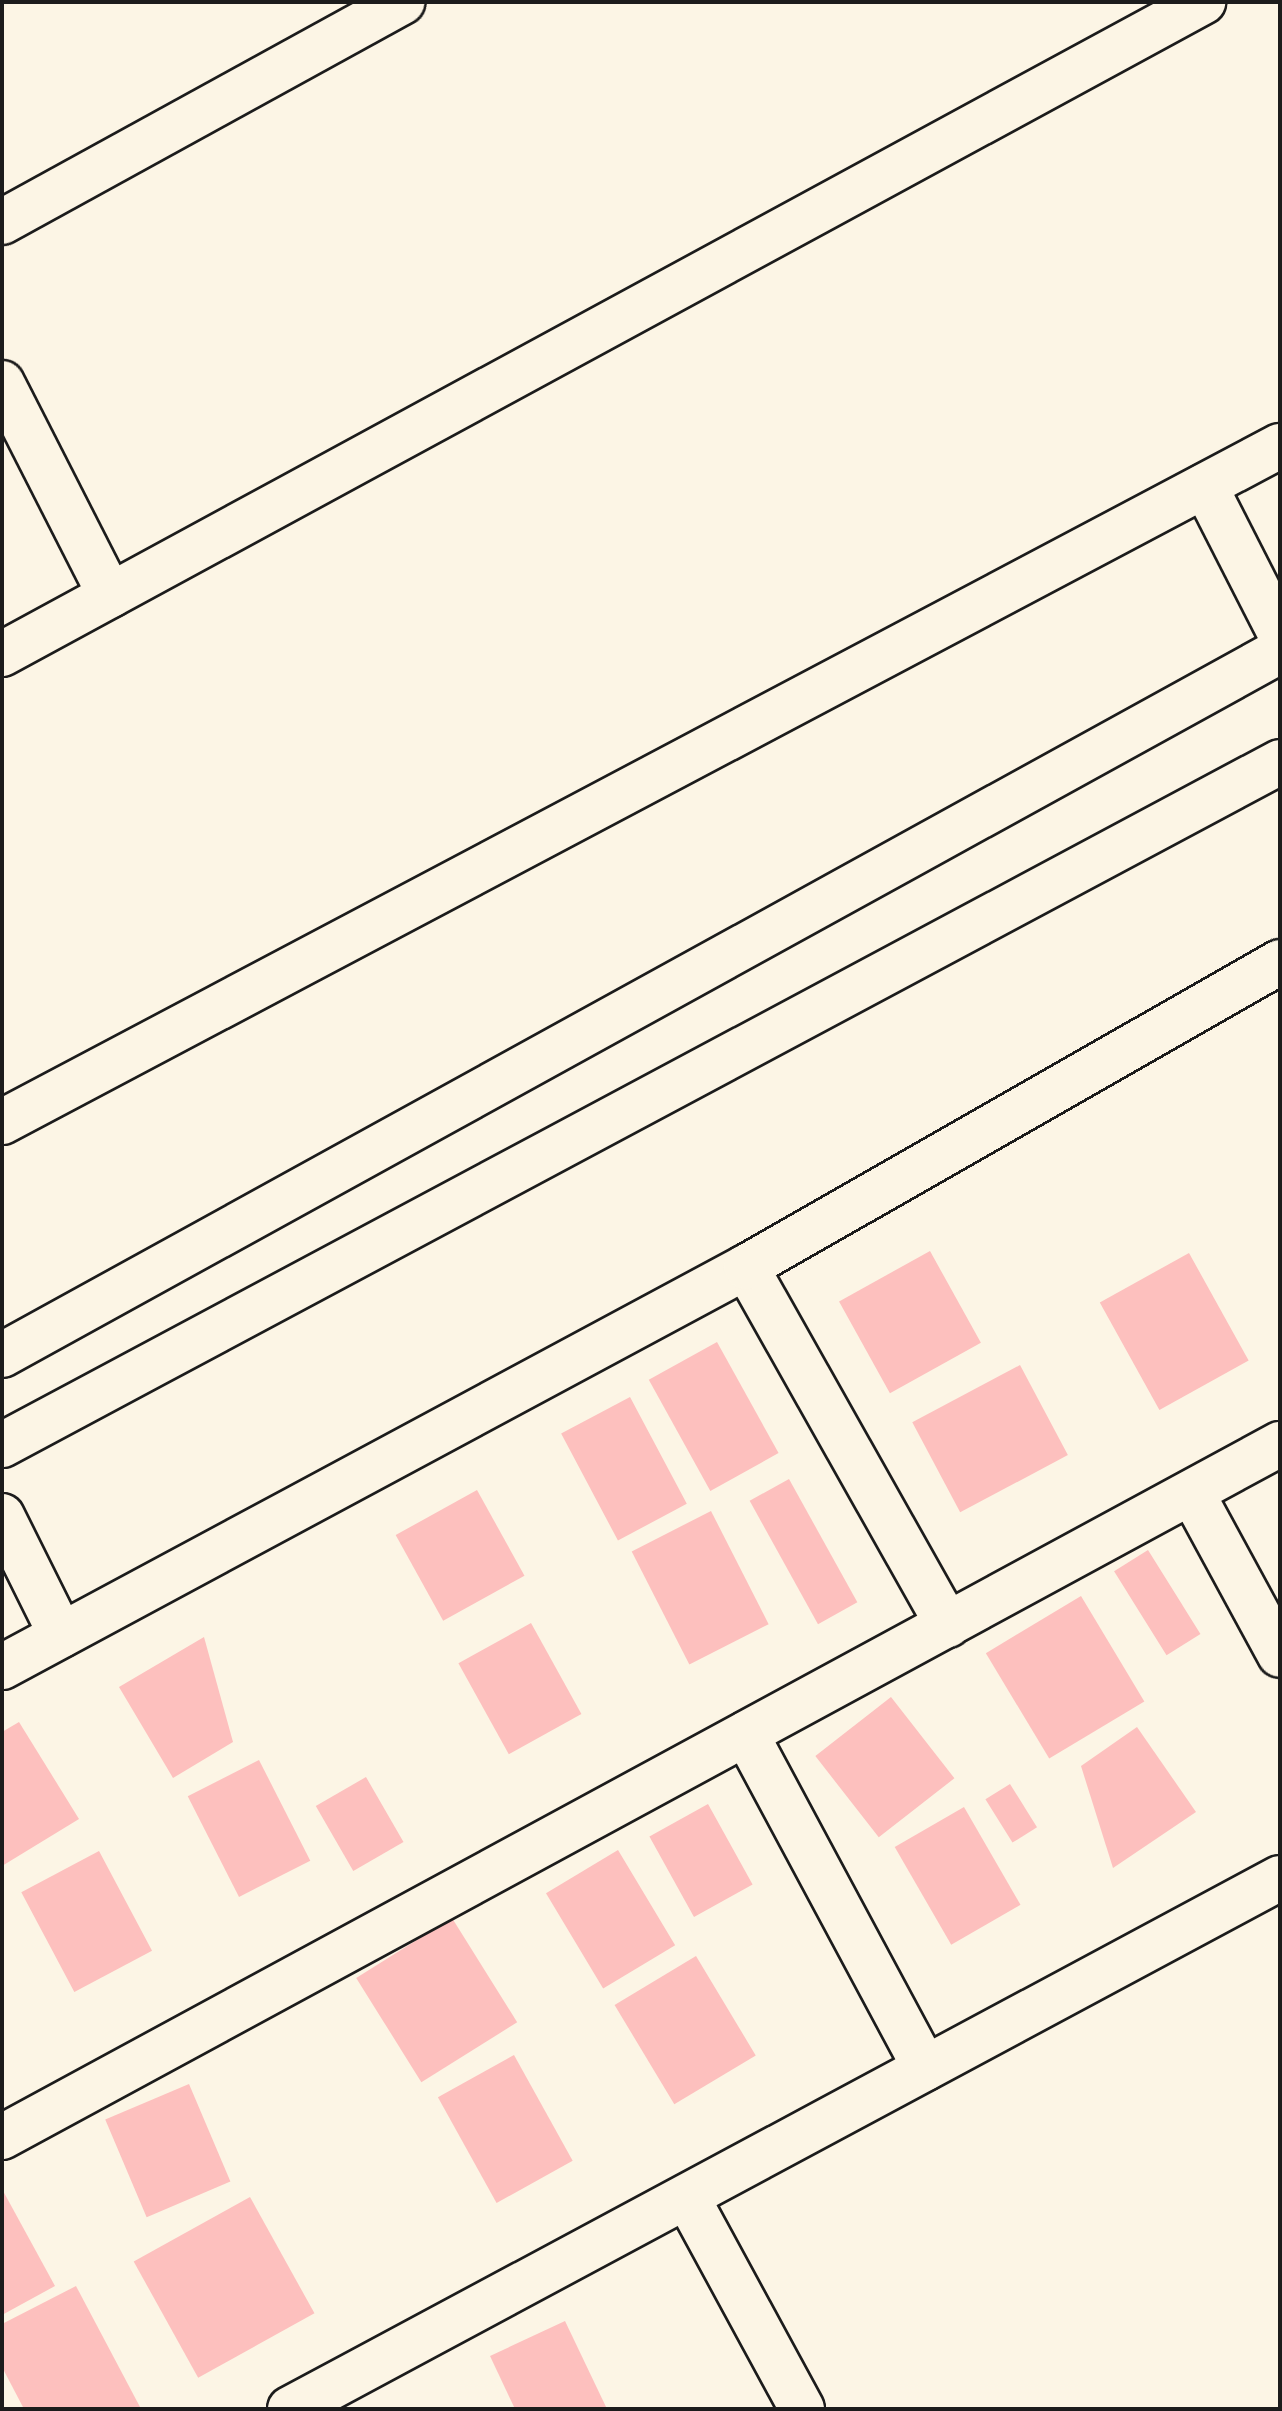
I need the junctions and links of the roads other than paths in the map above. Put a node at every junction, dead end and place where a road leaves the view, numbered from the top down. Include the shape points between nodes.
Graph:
1 (403, 2) edge
2 (1203, 2) edge
3 (359, 12) edge
4 (2, 222) edge
5 (2, 383) edge
6 (1280, 446) edge
7 (1205, 486) junction
8 (110, 595) junction
9 (1280, 633) edge
10 (1280, 651) edge
11 (2, 654) edge
12 (1280, 762) edge
13 (1280, 962) edge
14 (2, 1122) edge
15 (746, 1267) junction
16 (2, 1355) edge
17 (1280, 1444) edge
18 (2, 1445) edge
19 (1192, 1493) junction
20 (2, 1516) edge
21 (948, 1625) junction
22 (61, 1635) junction
23 (1280, 1655) edge
24 (2, 1667) edge
25 (746, 1734) junction
26 (1280, 1878) edge
27 (925, 2068) junction
28 (2, 2137) edge
29 (687, 2197) junction
30 (290, 2409) edge
31 (802, 2409) edge

1 - 3 street
2 - 8 street
3 - 4 street
5 - 8 street
6 - 7 street
7 - 9 street
7 - 14 street
8 - 11 street
10 - 16 street
12 - 18 street
13 - 15 street
15 - 21 street
15 - 22 street
17 - 19 street
19 - 21 street
19 - 23 street
20 - 22 street
21 - 25 street
22 - 24 street
25 - 27 street
25 - 28 street
26 - 27 street
27 - 29 street
29 - 30 street
29 - 31 street

